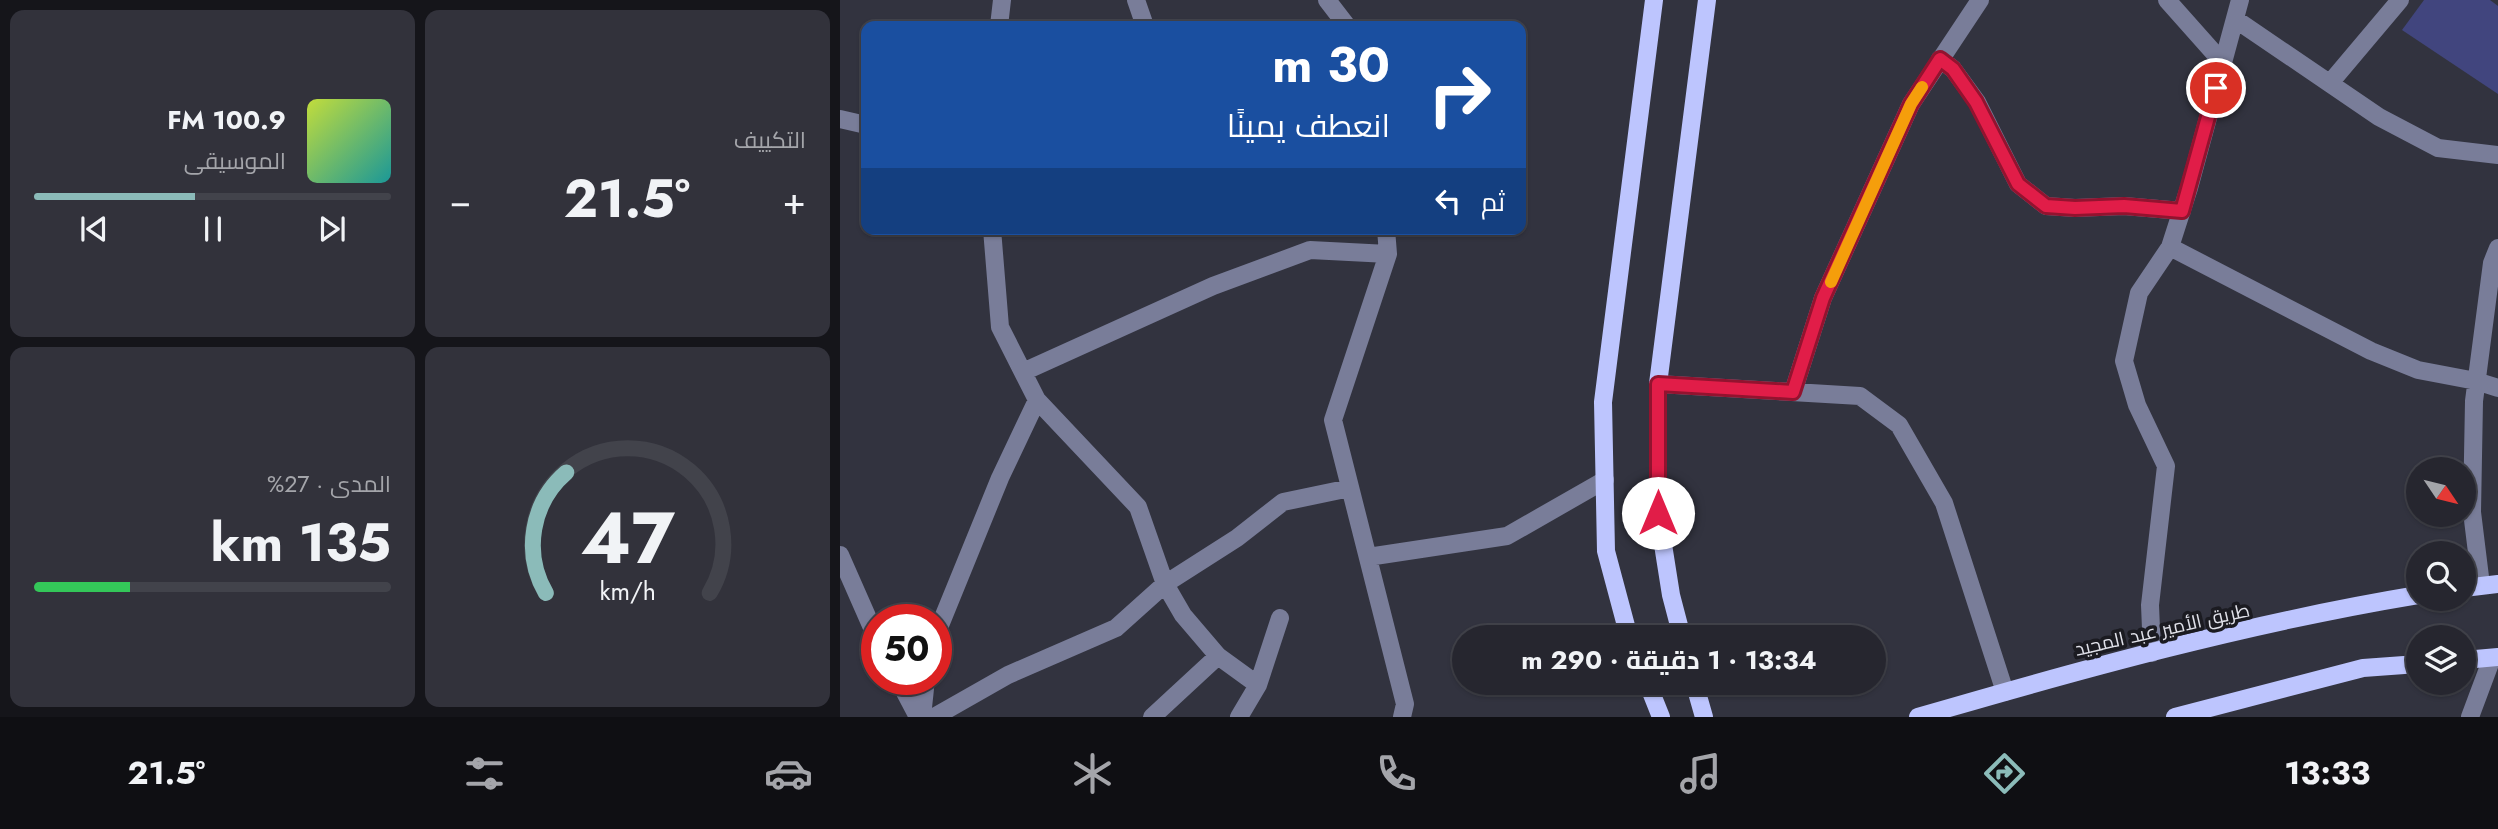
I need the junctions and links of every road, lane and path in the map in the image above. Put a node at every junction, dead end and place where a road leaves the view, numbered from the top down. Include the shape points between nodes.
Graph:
1 (1002, 0) edge
2 (1136, 0) edge
3 (1327, 0) edge
4 (1654, 0) edge
5 (1707, 0) edge
6 (1980, 0) edge
7 (2167, 0) edge
8 (2240, 0) edge
9 (2400, 0) edge
10 (2235, 19) junction
11 (1000, 21) edge
12 (1143, 21) edge
13 (1343, 21) edge
14 (1940, 59) junction
15 (2223, 64) junction
16 (2330, 83) junction
17 (840, 120) edge
18 (861, 124) edge
19 (2498, 155) edge
20 (2182, 211) junction
21 (992, 235) edge
22 (1386, 235) edge
23 (2170, 247) junction
24 (2498, 248) edge
25 (1388, 254) junction
26 (1023, 372) junction
27 (2476, 381) junction
28 (1658, 384) junction
29 (2498, 388) edge
30 (1793, 392) junction
31 (1037, 400) junction
32 (1605, 480) junction
33 (1350, 488) junction
34 (840, 555) edge
35 (1368, 558) junction
36 (1166, 584) junction
37 (2481, 586) edge
38 (2406, 597) edge
39 (862, 604) edge
40 (949, 604) edge
41 (1279, 618) dead end
42 (1626, 625) edge
43 (1679, 625) edge
44 (2151, 653) junction
45 (1218, 656) junction
46 (2495, 658) edge
47 (2476, 659) edge
48 (2406, 665) edge
49 (1258, 685) junction
50 (2005, 692) junction
51 (907, 695) edge
52 (923, 695) edge
53 (1652, 695) edge
54 (1698, 695) edge
55 (920, 717) edge
56 (934, 717) edge
57 (1152, 717) edge
58 (1239, 717) edge
59 (1402, 717) edge
60 (1661, 717) edge
61 (1704, 717) edge
62 (1918, 717) edge
63 (2175, 717) edge
64 (2470, 717) edge

1 - 11 street
2 - 12 street
3 - 13 street
4 - 32 main road via 1603,402
5 - 28 main road
6 - 14 street
7 - 15 street
8 - 10 street
9 - 16 street
10 - 15 street
10 - 16 street
14 - 20 street via 1953,69 1976,102 2018,184 2046,206
14 - 30 street via 1911,104 1823,298
15 - 20 street
16 - 19 street via 2379,117 2438,148
17 - 18 street
20 - 23 street
21 - 26 street via 1000,327
22 - 25 street
23 - 27 street via 2371,351 2418,370
23 - 44 street via 2139,293 2124,361 2137,405 2166,466 2150,605
24 - 27 street
25 - 26 street via 1310,250 1213,286
25 - 33 street via 1333,420
26 - 31 street
27 - 29 street
27 - 37 street via 2472,512
28 - 30 street
28 - 43 main road via 1658,513
30 - 50 street via 1860,396 1899,425 1944,503
31 - 36 street via 1138,507
31 - 40 street
32 - 35 street via 1507,536
32 - 42 main road via 1606,551
33 - 35 street
33 - 36 street via 1283,502
34 - 39 street
35 - 59 street via 1405,704
36 - 45 street via 1183,615
36 - 56 street via 1116,628 1008,675
38 - 44 main road, طريق الأمير عبد المجيد
41 - 49 street
44 - 50 main road, طريق الأمير عبد المجيد
45 - 49 street
45 - 57 street
46 - 47 main road
46 - 64 street
48 - 63 main road via 2363,668
49 - 58 street
50 - 62 main road, طريق الأمير عبد المجيد
51 - 55 street
52 - 55 street
53 - 60 main road
54 - 61 main road

